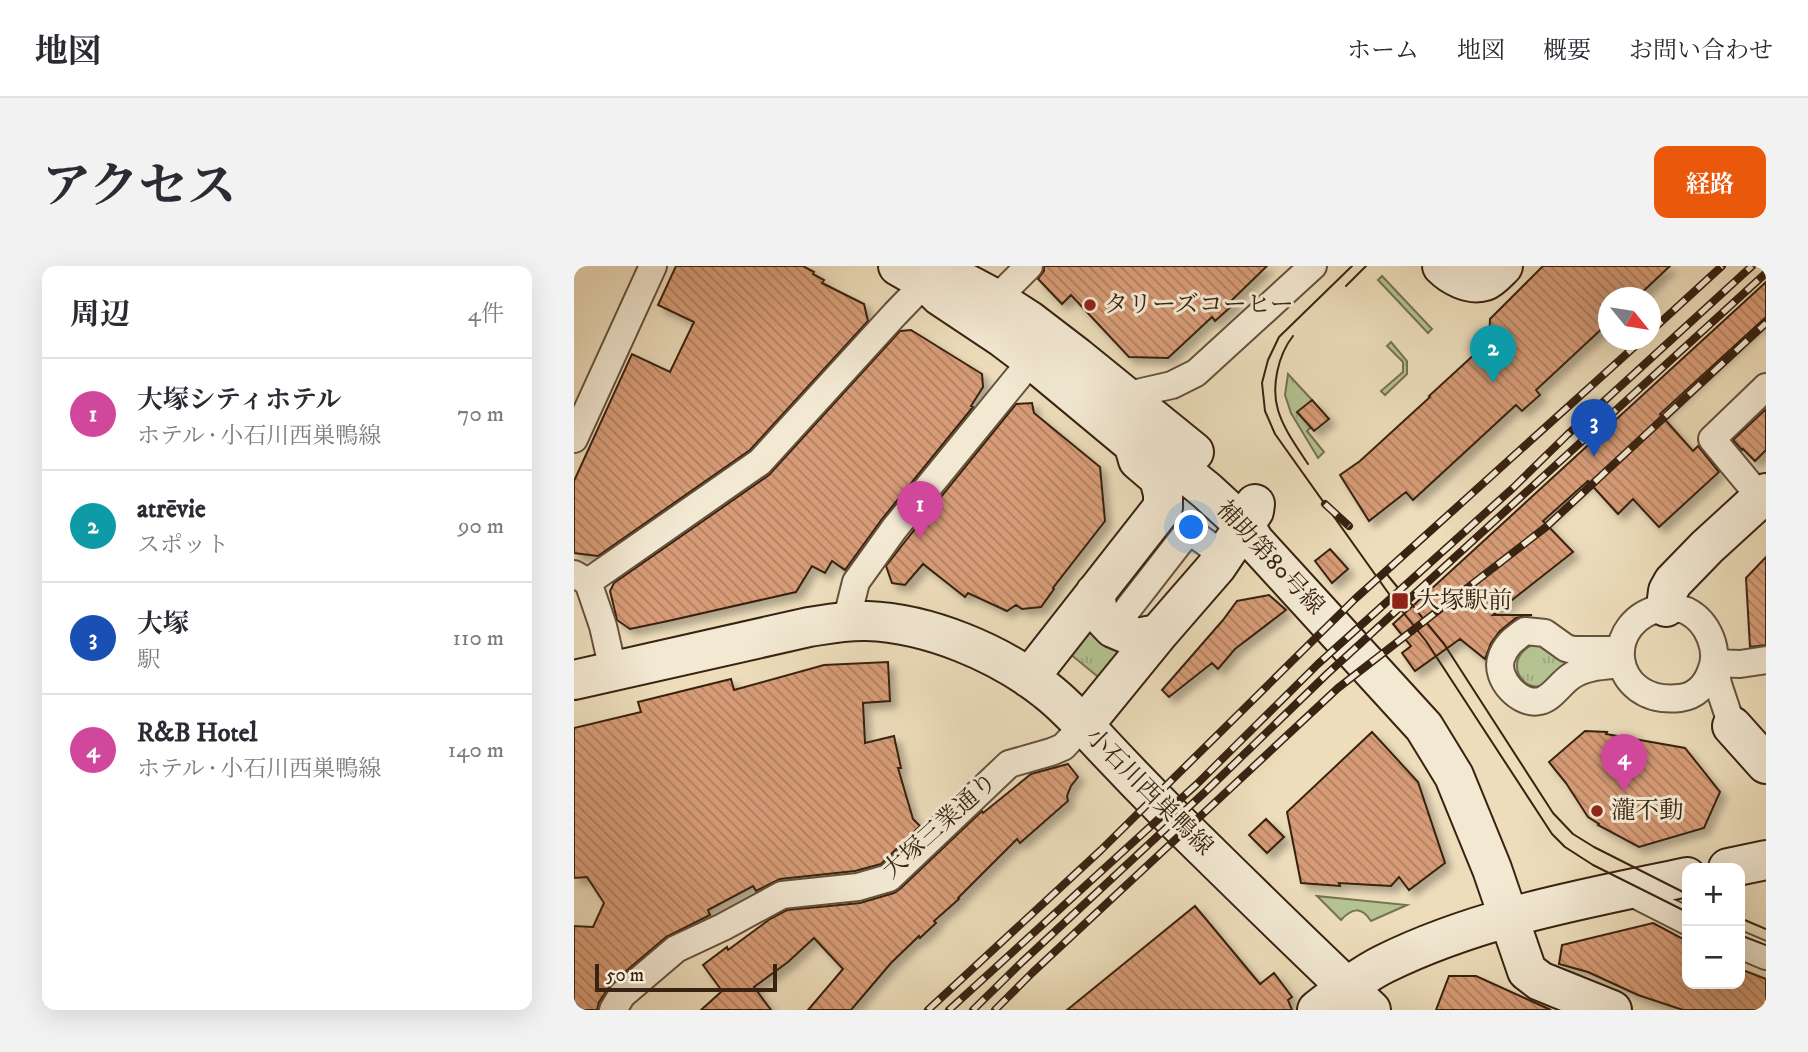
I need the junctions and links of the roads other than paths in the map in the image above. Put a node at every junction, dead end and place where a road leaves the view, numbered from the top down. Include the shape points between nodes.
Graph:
1 (653, 266) edge
2 (1029, 266) edge
3 (1313, 266) edge
4 (1442, 266) edge
5 (1503, 266) edge
6 (912, 274) edge
7 (996, 299) junction
8 (1032, 360) junction
9 (1766, 387) edge
10 (1124, 396) junction
11 (574, 439) edge
12 (1133, 444) junction
13 (1207, 491) junction
14 (1764, 499) edge
15 (1163, 507) junction
16 (1244, 525) junction
17 (1217, 566) junction
18 (581, 578) edge
19 (1095, 593) junction
20 (1666, 607) junction
21 (846, 622) junction
22 (1114, 628) junction
23 (1158, 634) junction
24 (1766, 660) edge
25 (1714, 663) junction
26 (613, 670) junction
27 (1029, 678) junction
28 (574, 680) edge
29 (1664, 699) junction
30 (1083, 726) junction
31 (1732, 726) junction
32 (1766, 764) edge
33 (1766, 860) edge
34 (1745, 864) edge
35 (1682, 878) edge
36 (1626, 890) junction
37 (1508, 916) junction
38 (1682, 918) edge
39 (1745, 947) edge
40 (1766, 956) edge
41 (1359, 999) edge
42 (613, 1010) edge
43 (1317, 1010) edge
44 (1612, 1010) edge

1 - 11 street
2 - 7 street
3 - 10 street via 1196,373 1172,385
4 - 5 street via 1457,278 1485,281
6 - 7 street via 958,279
6 - 8 street, 補助第80号線
6 - 18 street via 895,314 760,462
7 - 10 street via 1055,339
8 - 12 street, 補助第80号線
8 - 21 street via 856,582
9 - 14 street via 1712,439
10 - 16 street via 1250,497 1256,504
12 - 13 street, 補助第80号線 via 1152,446
12 - 15 street via 1138,460 1160,482
13 - 15 street via 1190,488
13 - 16 street, 補助第80号線
14 - 20 street via 1673,582
15 - 19 street
16 - 17 street
16 - 37 street, 補助第80号線 via 1424,727 1454,776
17 - 22 street via 1212,547 1194,534 1183,538
17 - 23 street
18 - 26 street via 603,626
19 - 22 street via 1098,612
19 - 27 street
20 - 25 street via 1680,608 1706,628
20 - 29 street via 1638,617 1626,631 1622,657 1632,684
21 - 26 street, 小石川西巣鴨線
21 - 27 street, 小石川西巣鴨線 via 909,626 942,635
22 - 23 street via 1137,638
23 - 30 street
24 - 25 street
25 - 29 street via 1701,689 1687,697
25 - 31 street
26 - 28 street, 小石川西巣鴨線
27 - 30 street, 小石川西巣鴨線
29 - 31 street via 1702,710
30 - 41 street, 小石川西巣鴨線
30 - 42 street, 大塚三業通り via 1063,747 1009,764 889,878 846,889 782,895 676,948 622,995
31 - 32 street
33 - 34 street
35 - 36 street
36 - 37 street
36 - 38 street
37 - 41 street via 1381,965
37 - 44 street, 補助第80号線 via 1527,971 1539,981
39 - 40 street
41 - 43 street

